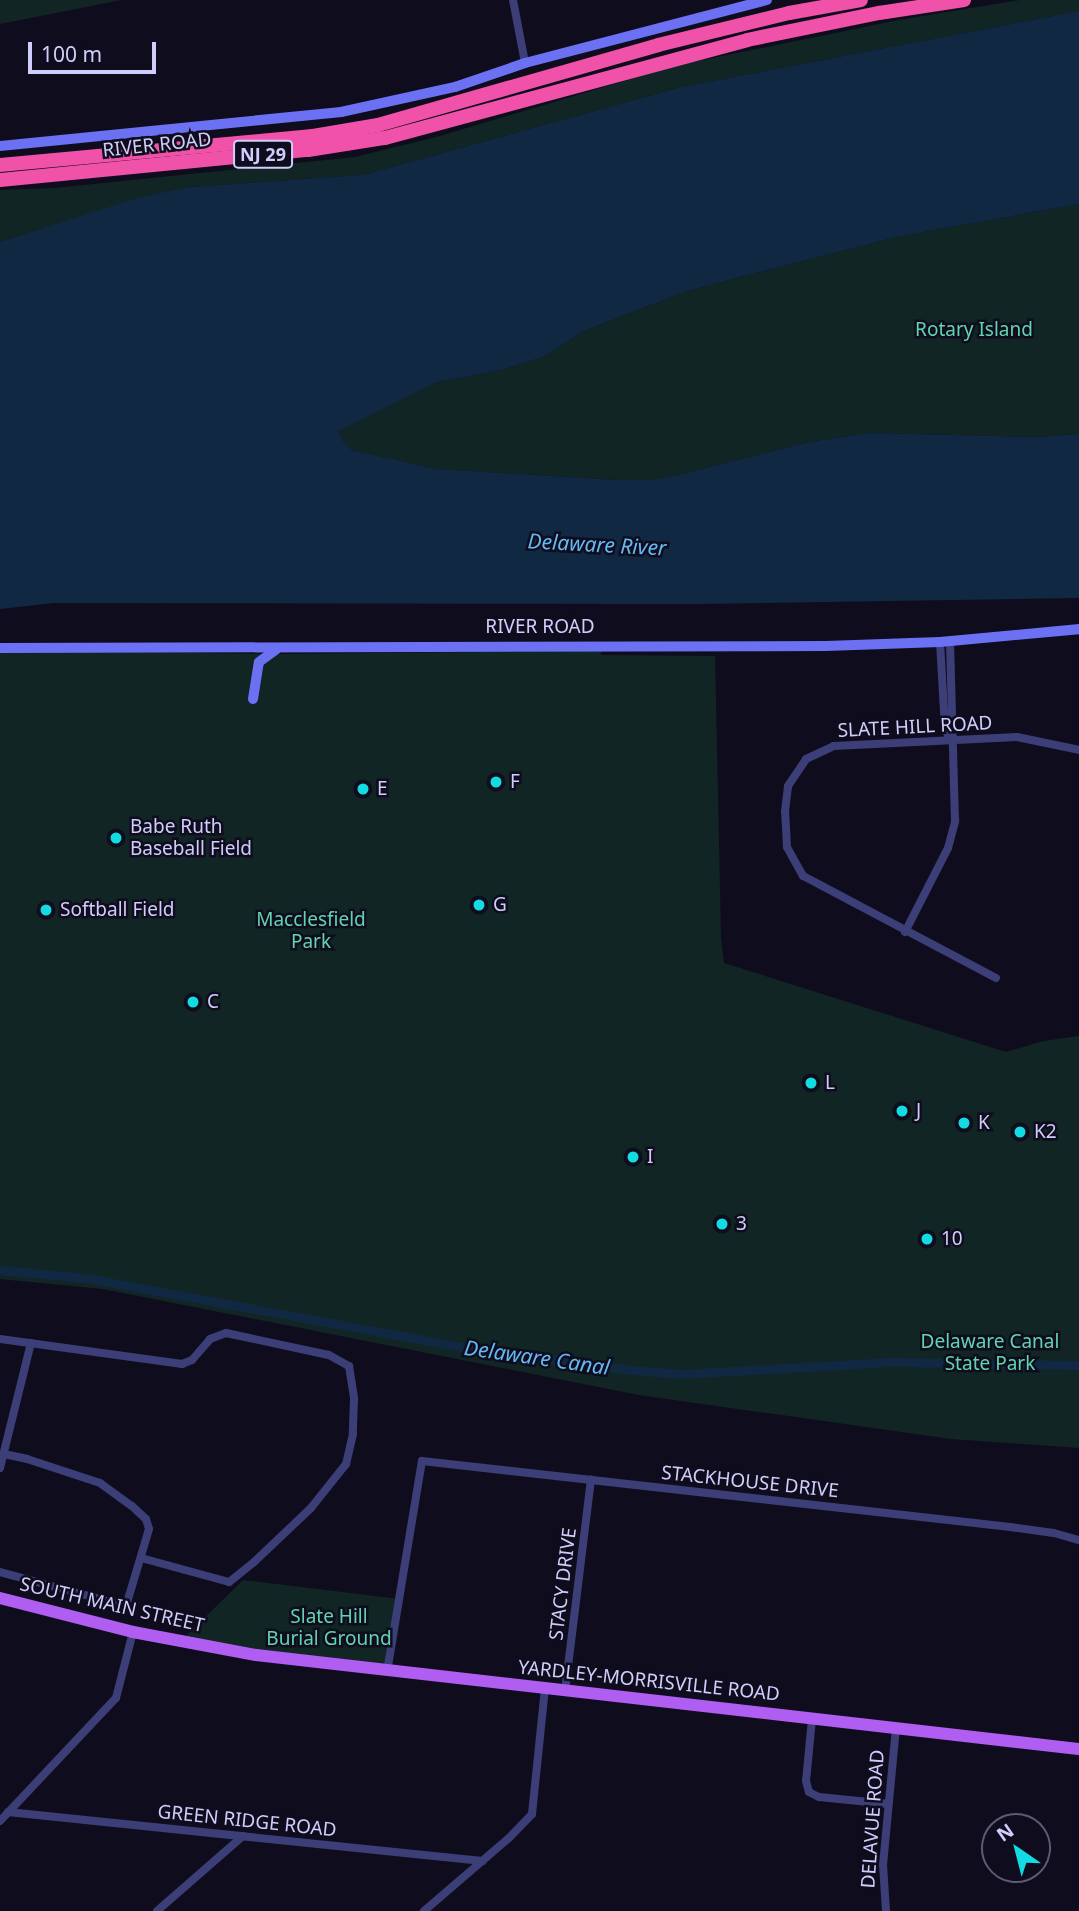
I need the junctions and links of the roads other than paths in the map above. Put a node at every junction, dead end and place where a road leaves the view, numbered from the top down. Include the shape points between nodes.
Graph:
1 (513, 0) edge
2 (767, 0) edge
3 (861, 0) edge
4 (959, 1) edge
5 (525, 63) junction
6 (0, 146) edge
7 (0, 165) edge
8 (0, 180) edge
9 (1079, 629) edge
10 (945, 642) junction
11 (0, 648) edge
12 (253, 648) junction
13 (279, 648) junction
14 (951, 741) junction
15 (1079, 750) edge
16 (905, 932) junction
17 (996, 978) dead end
18 (0, 1339) edge
19 (31, 1343) junction
20 (2, 1455) edge
21 (0, 1468) edge
22 (591, 1480) junction
23 (1079, 1540) edge
24 (141, 1558) junction
25 (0, 1572) edge
26 (0, 1598) edge
27 (133, 1632) junction
28 (215, 1649) joint
29 (387, 1672) junction
30 (545, 1689) junction
31 (565, 1691) junction
32 (812, 1719) junction
33 (896, 1728) junction
34 (1079, 1749) edge
35 (889, 1804) junction
36 (8, 1812) junction
37 (0, 1821) edge
38 (243, 1836) junction
39 (482, 1861) junction
40 (157, 1911) edge
41 (424, 1911) edge
42 (886, 1911) edge

1 - 5 street
2 - 5 main road, RIVER ROAD
3 - 7 highway, RIVER ROAD / NJ 29 via 658,45 420,115 339,132
4 - 8 highway, RIVER ROAD / NJ 29 via 747,40 420,130 346,144
5 - 6 main road, RIVER ROAD via 420,96 341,112
9 - 10 main road, RIVER ROAD
10 - 13 main road, RIVER ROAD
10 - 14 street via 946,729
11 - 12 main road, RIVER ROAD
12 - 13 main road, RIVER ROAD
12 - 13 main road via 253,699 259,662
14 - 15 street, SLATE HILL ROAD via 1017,737
14 - 16 street via 952,834
14 - 16 street, SLATE HILL ROAD via 824,749 799,767 786,793 787,847 797,870 813,884
16 - 17 street, SLATE HILL ROAD
18 - 19 street
19 - 20 street
19 - 24 street via 182,1364 192,1360 210,1339 226,1333 329,1355 349,1366 353,1434 346,1464 311,1508 254,1562 229,1582
20 - 21 street
20 - 24 street via 100,1483 132,1506 146,1519 149,1529
22 - 23 street, STACKHOUSE DRIVE via 1010,1527
22 - 29 street, STACKHOUSE DRIVE via 422,1461
22 - 31 street, STACY DRIVE
24 - 25 street via 126,1606
26 - 27 main road, SOUTH MAIN STREET
27 - 28 main road, SOUTH MAIN STREET
27 - 36 street via 116,1698
28 - 29 main road, YARDLEY-MORRISVILLE ROAD
29 - 30 main road, YARDLEY-MORRISVILLE ROAD
30 - 31 main road, YARDLEY-MORRISVILLE ROAD
30 - 39 street via 535,1806 527,1821
31 - 32 main road, YARDLEY-MORRISVILLE ROAD
32 - 33 main road, YARDLEY-MORRISVILLE ROAD
32 - 35 street via 809,1792
33 - 34 main road, YARDLEY-MORRISVILLE ROAD
33 - 35 street, DELAVUE ROAD
35 - 42 street, DELAVUE ROAD via 883,1865
36 - 37 street
36 - 38 street, GREEN RIDGE ROAD
38 - 39 street, GREEN RIDGE ROAD
38 - 40 street
39 - 41 street

